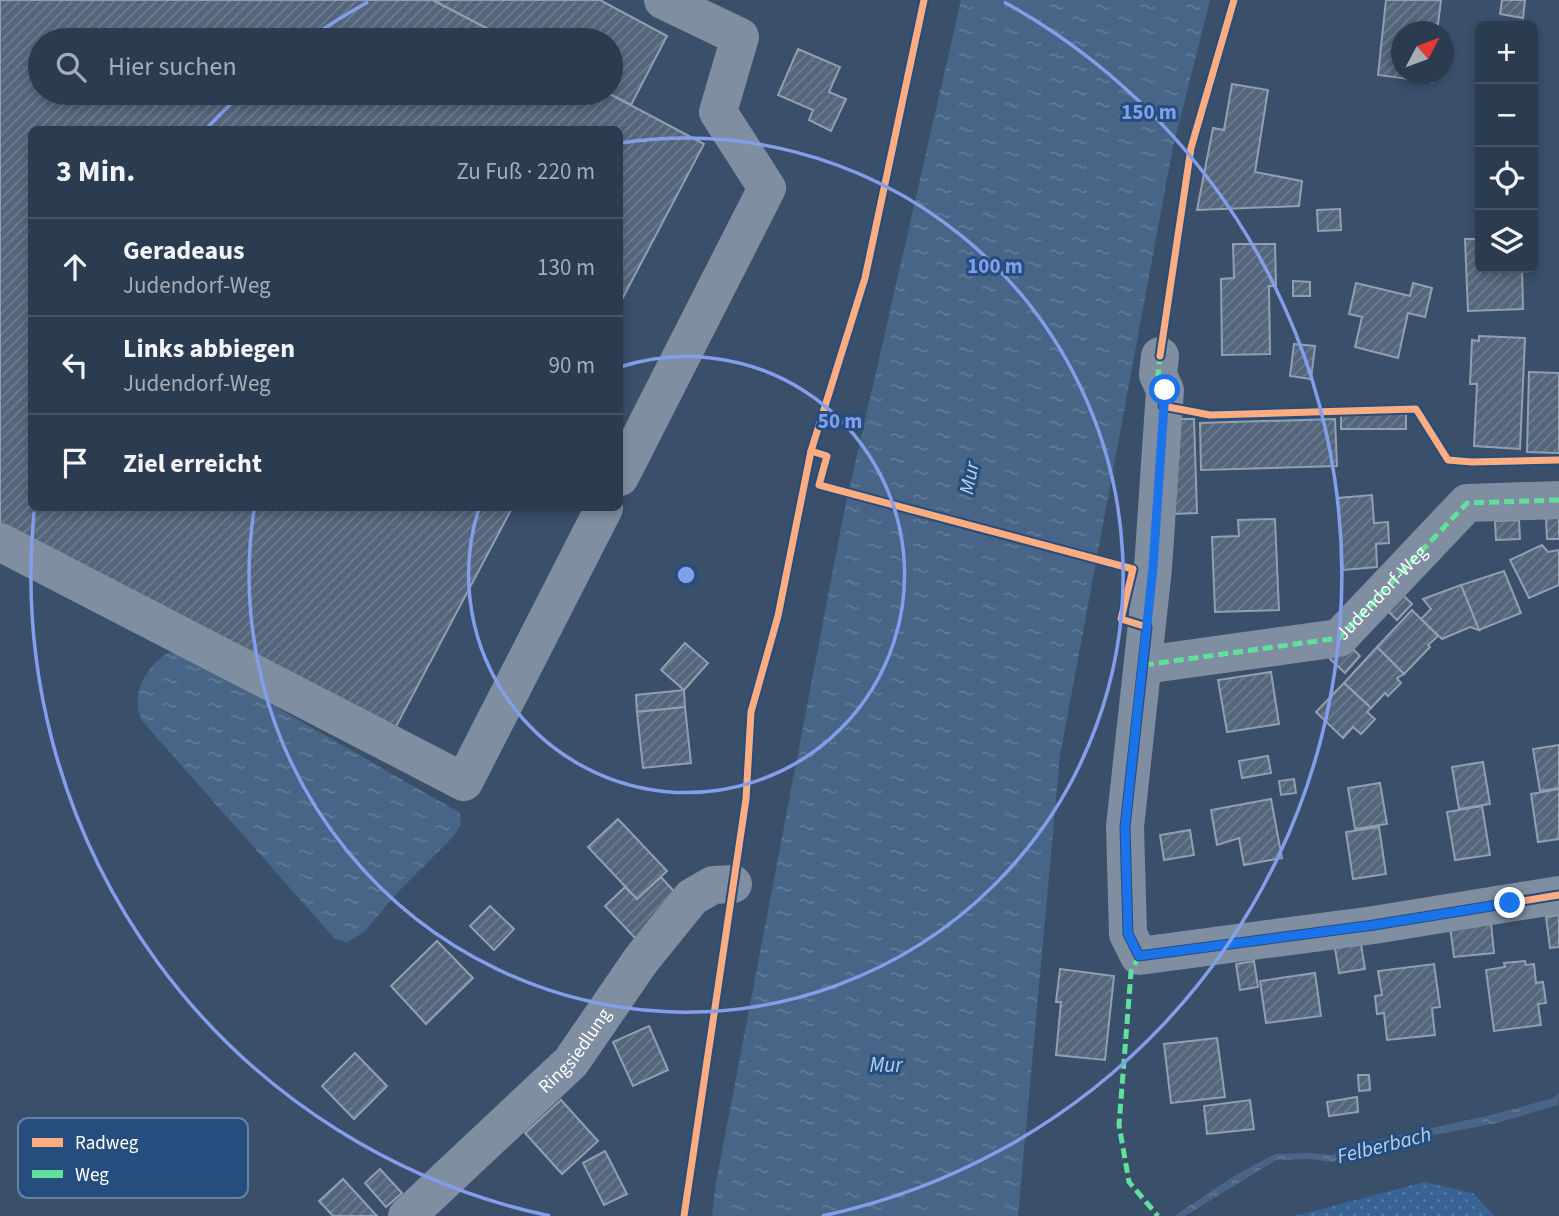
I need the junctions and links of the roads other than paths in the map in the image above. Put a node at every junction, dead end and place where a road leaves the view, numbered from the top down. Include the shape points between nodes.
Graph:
1 (663, 0) edge
2 (1160, 356) dead end
3 (623, 471) edge
4 (1559, 500) edge
5 (602, 511) edge
6 (0, 542) edge
7 (1144, 665) junction
8 (733, 884) dead end
9 (1559, 895) edge
10 (407, 1216) edge

1 - 3 street via 740,37 718,112 767,188
2 - 7 street via 1158,375 1165,390
4 - 7 street, Judendorf-Weg via 1467,503 1339,638
5 - 6 street via 464,782
7 - 9 street via 1125,827 1128,934 1139,956
8 - 10 street, Ringsiedlung via 713,885 692,897 641,960 570,1062

